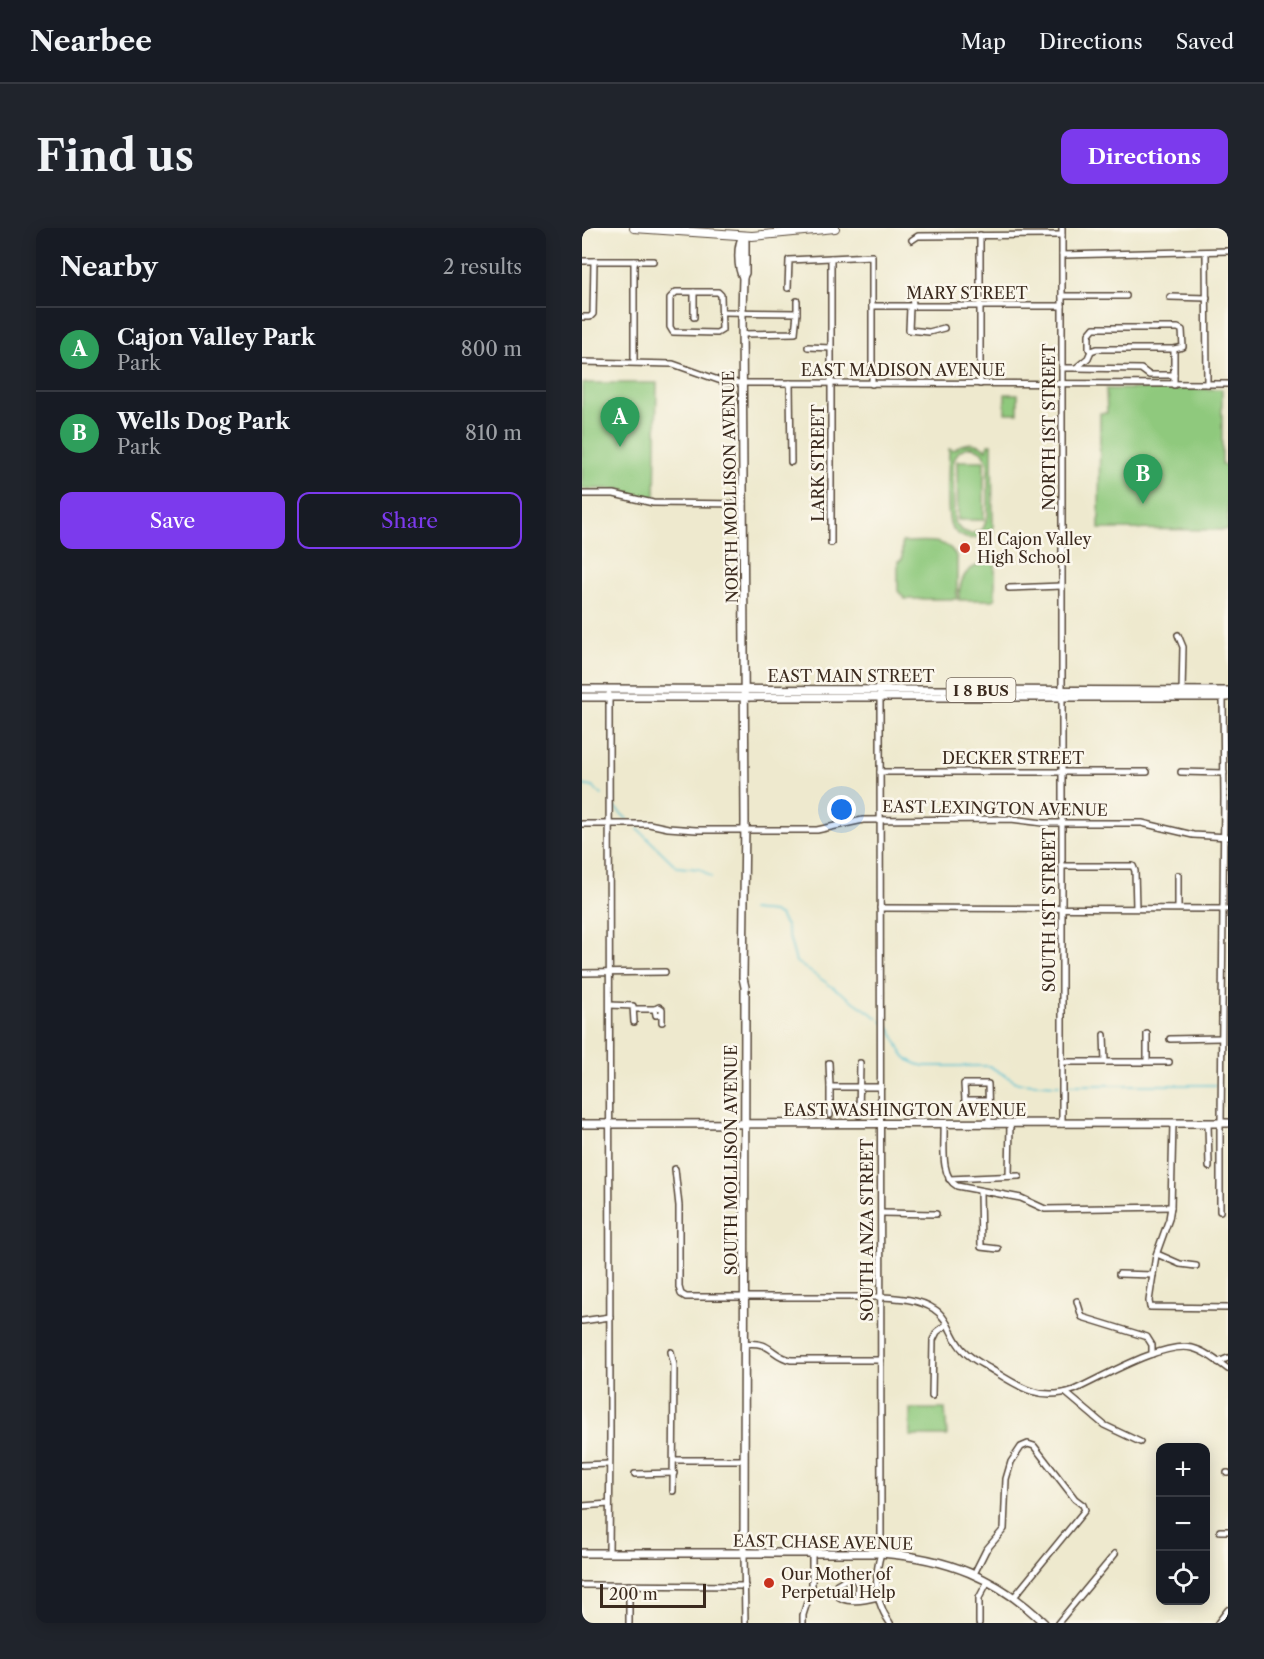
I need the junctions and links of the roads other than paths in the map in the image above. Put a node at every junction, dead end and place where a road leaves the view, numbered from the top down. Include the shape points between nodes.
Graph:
1 (634, 228) edge
2 (835, 228) edge
3 (1062, 231) edge
4 (743, 234) edge
5 (980, 235) junction
6 (912, 240) dead end
7 (1228, 251) edge
8 (1206, 252) junction
9 (1062, 255) junction
10 (831, 258) junction
11 (740, 259) junction
12 (582, 261) edge
13 (594, 261) junction
14 (634, 261) junction
15 (653, 261) dead end
16 (745, 268) junction
17 (743, 277) junction
18 (788, 288) dead end
19 (912, 289) dead end
20 (694, 292) junction
21 (1062, 296) junction
22 (1126, 296) dead end
23 (1170, 297) dead end
24 (1207, 298) junction
25 (796, 302) dead end
26 (872, 306) junction
27 (1062, 306) junction
28 (912, 307) junction
29 (980, 307) junction
30 (723, 312) junction
31 (742, 313) junction
32 (797, 313) junction
33 (582, 317) edge
34 (694, 317) dead end
35 (944, 328) dead end
36 (742, 333) junction
37 (808, 347) dead end
38 (831, 348) junction
39 (1174, 349) junction
40 (1091, 351) junction
41 (582, 362) edge
42 (634, 362) junction
43 (1062, 368) junction
44 (1076, 368) junction
45 (1174, 375) junction
46 (742, 383) junction
47 (790, 383) junction
48 (832, 383) junction
49 (872, 384) junction
50 (980, 384) junction
51 (1207, 384) junction
52 (1228, 384) edge
53 (1062, 385) junction
54 (1174, 385) junction
55 (791, 462) dead end
56 (582, 494) edge
57 (744, 504) junction
58 (831, 543) dead end
59 (1062, 586) junction
60 (1009, 588) dead end
61 (1178, 635) dead end
62 (582, 689) edge
63 (609, 693) junction
64 (744, 693) junction
65 (880, 694) junction
66 (1063, 694) junction
67 (1182, 694) junction
68 (1225, 694) edge
69 (582, 697) edge
70 (880, 772) junction
71 (1063, 772) junction
72 (1147, 772) dead end
73 (1181, 772) dead end
74 (1224, 773) junction
75 (880, 819) junction
76 (1062, 823) junction
77 (582, 824) edge
78 (609, 824) junction
79 (745, 830) junction
80 (1225, 837) edge
81 (1062, 866) junction
82 (1178, 875) dead end
83 (880, 908) junction
84 (1062, 908) junction
85 (1136, 908) junction
86 (1178, 908) junction
87 (1225, 909) edge
88 (610, 972) junction
89 (665, 972) dead end
90 (582, 973) edge
91 (610, 1005) junction
92 (634, 1009) junction
93 (634, 1022) dead end
94 (662, 1022) dead end
95 (1147, 1034) dead end
96 (1104, 1035) dead end
97 (1221, 1038) junction
98 (1170, 1039) dead end
99 (1225, 1049) edge
100 (1147, 1061) junction
101 (1062, 1062) junction
102 (1105, 1062) junction
103 (1168, 1062) dead end
104 (830, 1063) dead end
105 (860, 1063) dead end
106 (830, 1087) junction
107 (860, 1087) junction
108 (880, 1087) junction
109 (988, 1100) junction
110 (830, 1115) dead end
111 (859, 1115) dead end
112 (1223, 1123) edge
113 (582, 1124) edge
114 (610, 1124) junction
115 (744, 1124) junction
116 (880, 1124) junction
117 (944, 1124) junction
118 (989, 1124) junction
119 (1010, 1124) junction
120 (1062, 1124) junction
121 (1173, 1124) junction
122 (1208, 1124) junction
123 (1209, 1167) dead end
124 (675, 1169) dead end
125 (1009, 1176) junction
126 (1019, 1176) dead end
127 (951, 1182) junction
128 (980, 1192) junction
129 (1171, 1207) junction
130 (1220, 1211) dead end
131 (881, 1213) junction
132 (936, 1214) dead end
133 (998, 1249) dead end
134 (1157, 1254) junction
135 (1196, 1266) dead end
136 (1119, 1274) dead end
137 (1153, 1275) junction
138 (744, 1297) junction
139 (881, 1297) junction
140 (1077, 1301) dead end
141 (1228, 1308) edge
142 (610, 1317) junction
143 (582, 1321) edge
144 (947, 1324) junction
145 (744, 1344) junction
146 (672, 1352) dead end
147 (1152, 1354) junction
148 (1228, 1358) edge
149 (881, 1360) junction
150 (1218, 1362) junction
151 (1228, 1369) edge
152 (1066, 1393) junction
153 (932, 1396) dead end
154 (1140, 1442) dead end
155 (674, 1460) junction
156 (744, 1460) junction
157 (609, 1464) junction
158 (582, 1466) edge
159 (674, 1473) junction
160 (635, 1474) dead end
161 (673, 1491) dead end
162 (609, 1504) junction
163 (582, 1506) edge
164 (1220, 1530) dead end
165 (1228, 1531) edge
166 (582, 1553) edge
167 (609, 1553) junction
168 (744, 1553) junction
169 (812, 1553) junction
170 (881, 1553) junction
171 (1115, 1554) dead end
172 (974, 1574) junction
173 (988, 1581) junction
174 (582, 1585) edge
175 (629, 1585) junction
176 (745, 1586) junction
177 (878, 1597) junction
178 (1014, 1597) junction
179 (857, 1600) junction
180 (1228, 1610) edge
181 (630, 1623) edge
182 (745, 1623) edge
183 (803, 1623) edge
184 (890, 1623) edge
185 (979, 1623) edge
186 (1044, 1623) edge
187 (1058, 1623) edge
188 (1218, 1623) edge

1 - 4 highway
2 - 4 highway
3 - 5 street
3 - 9 street, NORTH 1ST STREET
4 - 11 main road, NORTH MOLLISON AVENUE
4 - 16 main road, NORTH MOLLISON AVENUE
5 - 6 street via 918,236
5 - 29 street
7 - 8 street
8 - 9 street
8 - 24 street
9 - 21 street, NORTH 1ST STREET
10 - 18 street via 789,260
10 - 26 street via 872,256
10 - 38 street, LARK STREET
11 - 16 main road
11 - 17 main road, NORTH MOLLISON AVENUE
12 - 13 street
13 - 14 street
13 - 33 street via 593,314
14 - 15 street
14 - 42 street
16 - 17 main road, NORTH MOLLISON AVENUE
17 - 31 main road, NORTH MOLLISON AVENUE
19 - 28 street
20 - 30 street via 718,292
20 - 30 street via 671,295 673,332 720,332
20 - 34 street
21 - 22 street
21 - 27 street, NORTH 1ST STREET
23 - 24 street
24 - 51 street
25 - 32 street
26 - 28 street, MARY STREET
26 - 49 street
27 - 29 street, MARY STREET
27 - 43 street, NORTH 1ST STREET
28 - 29 street, MARY STREET
28 - 35 street via 909,330 929,332
29 - 50 street
30 - 31 street
31 - 32 street
31 - 36 main road, NORTH MOLLISON AVENUE
32 - 36 street via 795,333
36 - 46 main road, NORTH MOLLISON AVENUE
37 - 38 street
38 - 48 street, LARK STREET
39 - 40 street
39 - 40 street via 1184,344 1182,330 1178,328 1094,328 1089,334
39 - 45 street
40 - 44 street
41 - 42 street, EAST MADISON AVENUE
42 - 46 street, EAST MADISON AVENUE via 673,364 724,382
43 - 44 street
43 - 53 street, NORTH 1ST STREET
44 - 45 street via 1141,369 1149,375
45 - 54 street
46 - 47 street, EAST MADISON AVENUE
46 - 57 main road, NORTH MOLLISON AVENUE
47 - 48 street, EAST MADISON AVENUE
47 - 55 street
48 - 49 street, EAST MADISON AVENUE
48 - 58 street, LARK STREET
49 - 50 street, EAST MADISON AVENUE
50 - 53 street, EAST MADISON AVENUE
51 - 52 street, EAST MADISON AVENUE
51 - 54 street, EAST MADISON AVENUE
53 - 54 street, EAST MADISON AVENUE
53 - 59 street, NORTH 1ST STREET
56 - 57 street via 614,494 653,504
57 - 64 main road, NORTH MOLLISON AVENUE
59 - 60 street
59 - 66 street, NORTH 1ST STREET
61 - 67 street via 1183,647
62 - 63 main road, EAST MAIN STREET / I 8 BUS
63 - 64 main road, EAST MAIN STREET / I 8 BUS
63 - 69 main road, EAST MAIN STREET / I 8 BUS
63 - 78 street
64 - 65 main road, EAST MAIN STREET / I 8 BUS
64 - 79 main road, SOUTH MOLLISON AVENUE
65 - 66 main road, EAST MAIN STREET / I 8 BUS
65 - 70 street, SOUTH ANZA STREET
66 - 67 main road, EAST MAIN STREET / I 8 BUS
66 - 71 street, SOUTH 1ST STREET
67 - 68 main road, EAST MAIN STREET / I 8 BUS
68 - 74 street
70 - 71 street, DECKER STREET
70 - 75 street, SOUTH ANZA STREET
71 - 72 street, DECKER STREET
71 - 76 street, SOUTH 1ST STREET
73 - 74 street
74 - 80 street
75 - 76 street, EAST LEXINGTON AVENUE
75 - 79 street, EAST LEXINGTON AVENUE via 817,830
75 - 83 street, SOUTH ANZA STREET
76 - 80 street, EAST LEXINGTON AVENUE via 1142,823 1193,835
76 - 81 street, SOUTH 1ST STREET
77 - 78 street, EAST LEXINGTON AVENUE
78 - 79 street, EAST LEXINGTON AVENUE
78 - 88 street
79 - 115 main road, SOUTH MOLLISON AVENUE
80 - 87 street
81 - 84 street, SOUTH 1ST STREET
81 - 85 street via 1133,866
82 - 86 street
83 - 84 street
83 - 108 street, SOUTH ANZA STREET
84 - 85 street
84 - 101 street, SOUTH 1ST STREET
85 - 86 street
86 - 87 street
87 - 97 street
88 - 89 street
88 - 90 street
88 - 91 street
91 - 92 street via 631,1004
91 - 114 street
92 - 93 street
92 - 94 street via 661,1008
95 - 100 street
96 - 102 street
97 - 98 street
97 - 99 street
99 - 112 street
100 - 102 street
100 - 103 street
101 - 102 street
101 - 120 street, SOUTH 1ST STREET
104 - 106 street
105 - 107 street
106 - 107 street
106 - 110 street
107 - 108 street
107 - 111 street
108 - 116 street, SOUTH ANZA STREET
109 - 109 street via 988,1084 964,1084 965,1100
109 - 118 street
112 - 122 main road, EAST WASHINGTON AVENUE
112 - 130 street
113 - 114 main road, EAST WASHINGTON AVENUE
114 - 115 main road, EAST WASHINGTON AVENUE
114 - 142 street
115 - 116 main road, EAST WASHINGTON AVENUE
115 - 138 main road, SOUTH MOLLISON AVENUE
116 - 117 main road, EAST WASHINGTON AVENUE
116 - 131 street, SOUTH ANZA STREET
117 - 118 main road, EAST WASHINGTON AVENUE
117 - 127 street via 945,1162
118 - 119 main road, EAST WASHINGTON AVENUE
119 - 120 main road, EAST WASHINGTON AVENUE
119 - 125 street
120 - 121 main road, EAST WASHINGTON AVENUE
121 - 122 main road, EAST WASHINGTON AVENUE
121 - 129 street
122 - 123 street
124 - 138 street via 681,1294
125 - 126 street
125 - 127 street
127 - 128 street
128 - 129 street via 1021,1198 1045,1209
128 - 133 street via 981,1247
129 - 134 street
131 - 132 street
131 - 139 street, SOUTH ANZA STREET
134 - 135 street
134 - 137 street
136 - 137 street
137 - 141 street via 1150,1307
138 - 139 street
138 - 145 main road, SOUTH MOLLISON AVENUE
139 - 144 street via 925,1305
139 - 149 street, SOUTH ANZA STREET
140 - 147 street via 1082,1317 1147,1337
142 - 143 street
142 - 157 street
144 - 152 street via 963,1351 1021,1388 1040,1394
144 - 153 street via 933,1340
145 - 149 street via 766,1345 791,1360
145 - 156 main road, SOUTH MOLLISON AVENUE
146 - 155 street
147 - 150 street via 1189,1347
147 - 152 street
148 - 150 street
149 - 170 street, SOUTH ANZA STREET
150 - 151 street
152 - 154 street via 1104,1425
155 - 156 street
155 - 159 street
156 - 168 main road, SOUTH MOLLISON AVENUE
157 - 158 street
157 - 162 street
159 - 160 street
159 - 161 street
162 - 163 street
162 - 167 street
164 - 165 street
166 - 167 main road, EAST CHASE AVENUE
167 - 168 main road, EAST CHASE AVENUE
168 - 169 main road, EAST CHASE AVENUE
168 - 176 street, SOUTH MOLLISON AVENUE
169 - 170 main road, EAST CHASE AVENUE
169 - 183 street via 812,1587
170 - 172 main road, EAST CHASE AVENUE via 931,1559
170 - 177 street, SOUTH ANZA STREET
171 - 187 street
172 - 173 main road, EAST CHASE AVENUE
172 - 178 street via 986,1550 1004,1529 1008,1470 1021,1447 1034,1446 1085,1510
173 - 178 main road, EAST CHASE AVENUE
173 - 185 street via 979,1598
174 - 175 street
175 - 176 street
175 - 181 street
176 - 182 street, SOUTH MOLLISON AVENUE
177 - 179 street
177 - 184 street
178 - 186 main road, EAST CHASE AVENUE
179 - 179 street via 839,1599 835,1592 837,1584 855,1579
180 - 188 street

